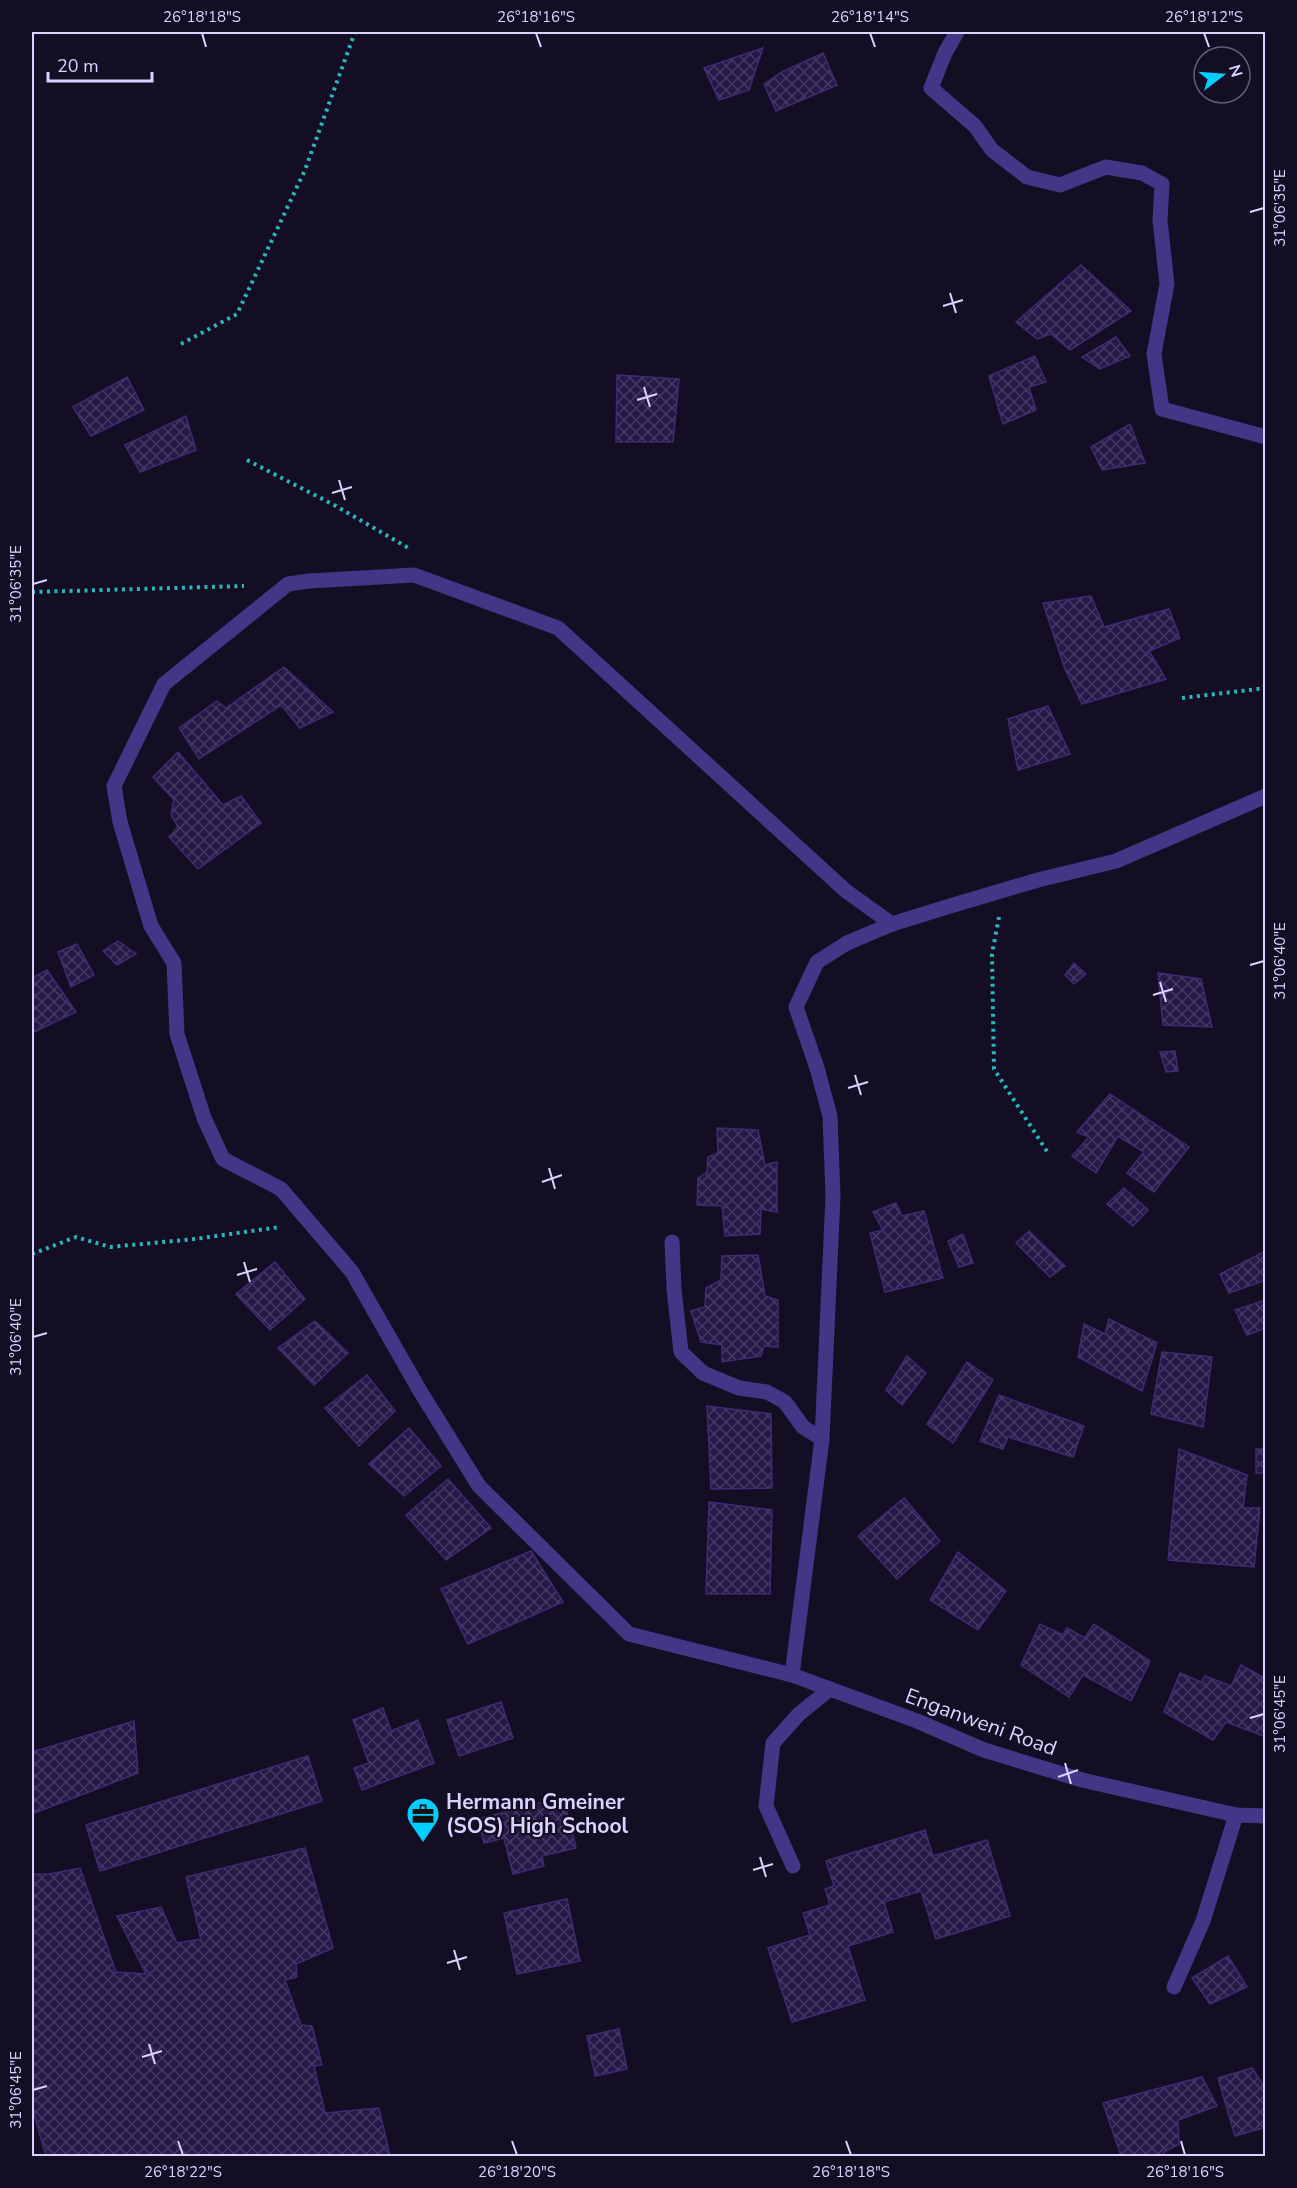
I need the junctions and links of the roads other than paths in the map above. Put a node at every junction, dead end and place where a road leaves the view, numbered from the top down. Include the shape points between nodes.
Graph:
1 (957, 32) edge
2 (1266, 437) edge
3 (1266, 796) edge
4 (892, 924) junction
5 (672, 1242) dead end
6 (822, 1438) junction
7 (792, 1675) junction
8 (830, 1689) junction
9 (1236, 1815) junction
10 (1266, 1816) edge
11 (793, 1866) dead end
12 (1174, 1987) dead end

1 - 2 street via 931,88 975,126 992,150 1027,177 1060,185 1106,167 1142,173 1162,184 1160,220 1167,284 1154,354 1162,409
3 - 4 street via 1116,861
4 - 6 street via 847,942 817,962 796,1007 830,1116 833,1196
4 - 7 street, Enganweni Road via 846,891 558,628 414,575 288,585 164,684 114,786 120,822 152,926 174,963 177,1034 204,1118 223,1159 281,1189 311,1223 352,1272 479,1486 629,1634
5 - 6 street via 681,1352 703,1373 739,1388 767,1392 785,1402 803,1427
6 - 7 street
7 - 8 street, Enganweni Road
8 - 9 street, Enganweni Road via 984,1750 1082,1780
8 - 11 street via 799,1714 773,1743 766,1806
9 - 10 street, Enganweni Road
9 - 12 street via 1203,1921

